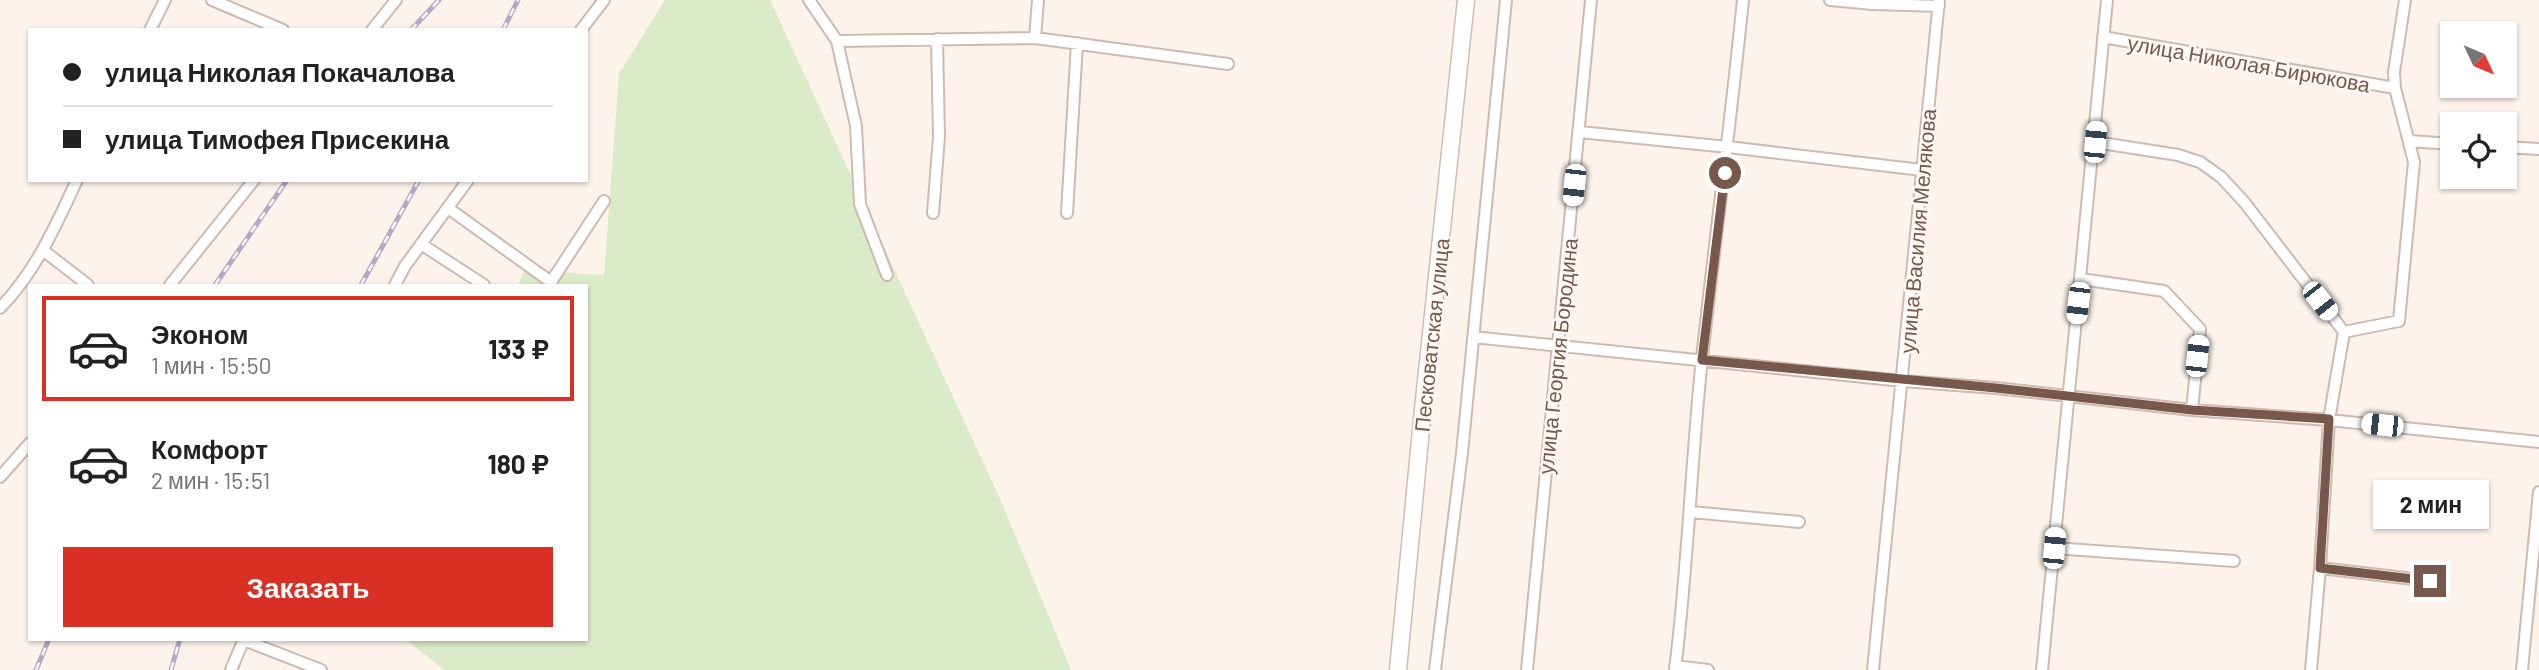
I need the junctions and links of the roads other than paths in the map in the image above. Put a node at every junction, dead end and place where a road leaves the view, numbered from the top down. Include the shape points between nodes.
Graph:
1 (165, 0) edge
2 (212, 0) edge
3 (396, 0) edge
4 (604, 0) edge
5 (809, 0) edge
6 (1038, 0) edge
7 (1466, 0) edge
8 (1506, 0) edge
9 (1591, 0) edge
10 (1743, 0) edge
11 (1830, 0) edge
12 (2107, 0) edge
13 (2404, 0) edge
14 (1939, 3) edge
15 (151, 28) edge
16 (278, 28) edge
17 (374, 28) edge
18 (583, 28) edge
19 (2103, 37) junction
20 (1035, 38) junction
21 (937, 39) junction
22 (837, 41) junction
23 (1077, 43) junction
24 (1228, 64) dead end
25 (2395, 88) junction
26 (1580, 132) junction
27 (2410, 141) junction
28 (2095, 142) junction
29 (2440, 143) edge
30 (1728, 147) junction
31 (2517, 148) edge
32 (2539, 149) edge
33 (1922, 170) junction
34 (76, 182) edge
35 (252, 182) edge
36 (466, 182) edge
37 (604, 201) dead end
38 (447, 208) junction
39 (933, 213) dead end
40 (1067, 213) dead end
41 (421, 244) junction
42 (44, 251) junction
43 (887, 275) dead end
44 (2081, 279) junction
45 (87, 284) edge
46 (171, 284) edge
47 (395, 284) edge
48 (482, 284) edge
49 (0, 308) edge
50 (2344, 332) junction
51 (1473, 337) junction
52 (1558, 344) junction
53 (1702, 360) junction
54 (1903, 381) junction
55 (2067, 397) junction
56 (2192, 410) junction
57 (2329, 419) junction
58 (2539, 442) edge
59 (28, 445) edge
60 (0, 478) edge
61 (2539, 492) edge
62 (1691, 512) junction
63 (1798, 522) dead end
64 (2054, 548) junction
65 (2234, 561) dead end
66 (2320, 568) junction
67 (2430, 581) dead end
68 (243, 641) edge
69 (249, 641) edge
70 (1675, 668) edge
71 (231, 670) edge
72 (321, 670) edge
73 (1398, 670) edge
74 (1435, 670) edge
75 (1527, 670) edge
76 (1708, 670) edge
77 (1874, 670) edge
78 (2042, 670) edge
79 (2311, 670) edge
80 (2522, 670) edge

1 - 15 street
2 - 16 street
3 - 17 street
4 - 18 street
5 - 22 street
6 - 20 street
7 - 73 main road, Песковатская улица
8 - 51 street
9 - 26 street, улица Георгия Бородина
10 - 30 street
11 - 14 street
12 - 19 street
13 - 25 street, улица Николая Бирюкова
14 - 33 street, улица Василия Мелякова
19 - 25 street, улица Николая Бирюкова
19 - 28 street
20 - 21 street
20 - 23 street
21 - 22 street
21 - 39 street via 939,137
22 - 43 street via 856,127 860,204
23 - 24 street
23 - 40 street
25 - 27 street, улица Николая Бирюкова
26 - 30 street
26 - 52 street, улица Георгия Бородина
27 - 29 street
27 - 50 street, улица Николая Бирюкова via 2414,162 2399,321
28 - 44 street
28 - 50 street via 2178,155 2200,162 2221,177
30 - 33 street
30 - 53 street
31 - 32 street
33 - 54 street, улица Василия Мелякова
34 - 42 street
35 - 46 street
36 - 38 street
37 - 38 street via 551,282
38 - 41 street
41 - 47 street
41 - 48 street
42 - 45 street
42 - 49 street
44 - 55 street
44 - 56 street via 2164,291 2200,329
50 - 57 street
51 - 52 street
51 - 74 street
52 - 53 street
52 - 75 street, улица Георгия Бородина
53 - 54 street
53 - 62 street
54 - 55 street
54 - 77 street, улица Василия Мелякова
55 - 56 street
55 - 64 street
56 - 57 street
57 - 58 street
57 - 66 street
59 - 60 street
61 - 80 street
62 - 63 street
62 - 70 street
64 - 65 street
64 - 78 street
66 - 67 street
66 - 79 street
68 - 71 street
69 - 72 street
70 - 76 street

